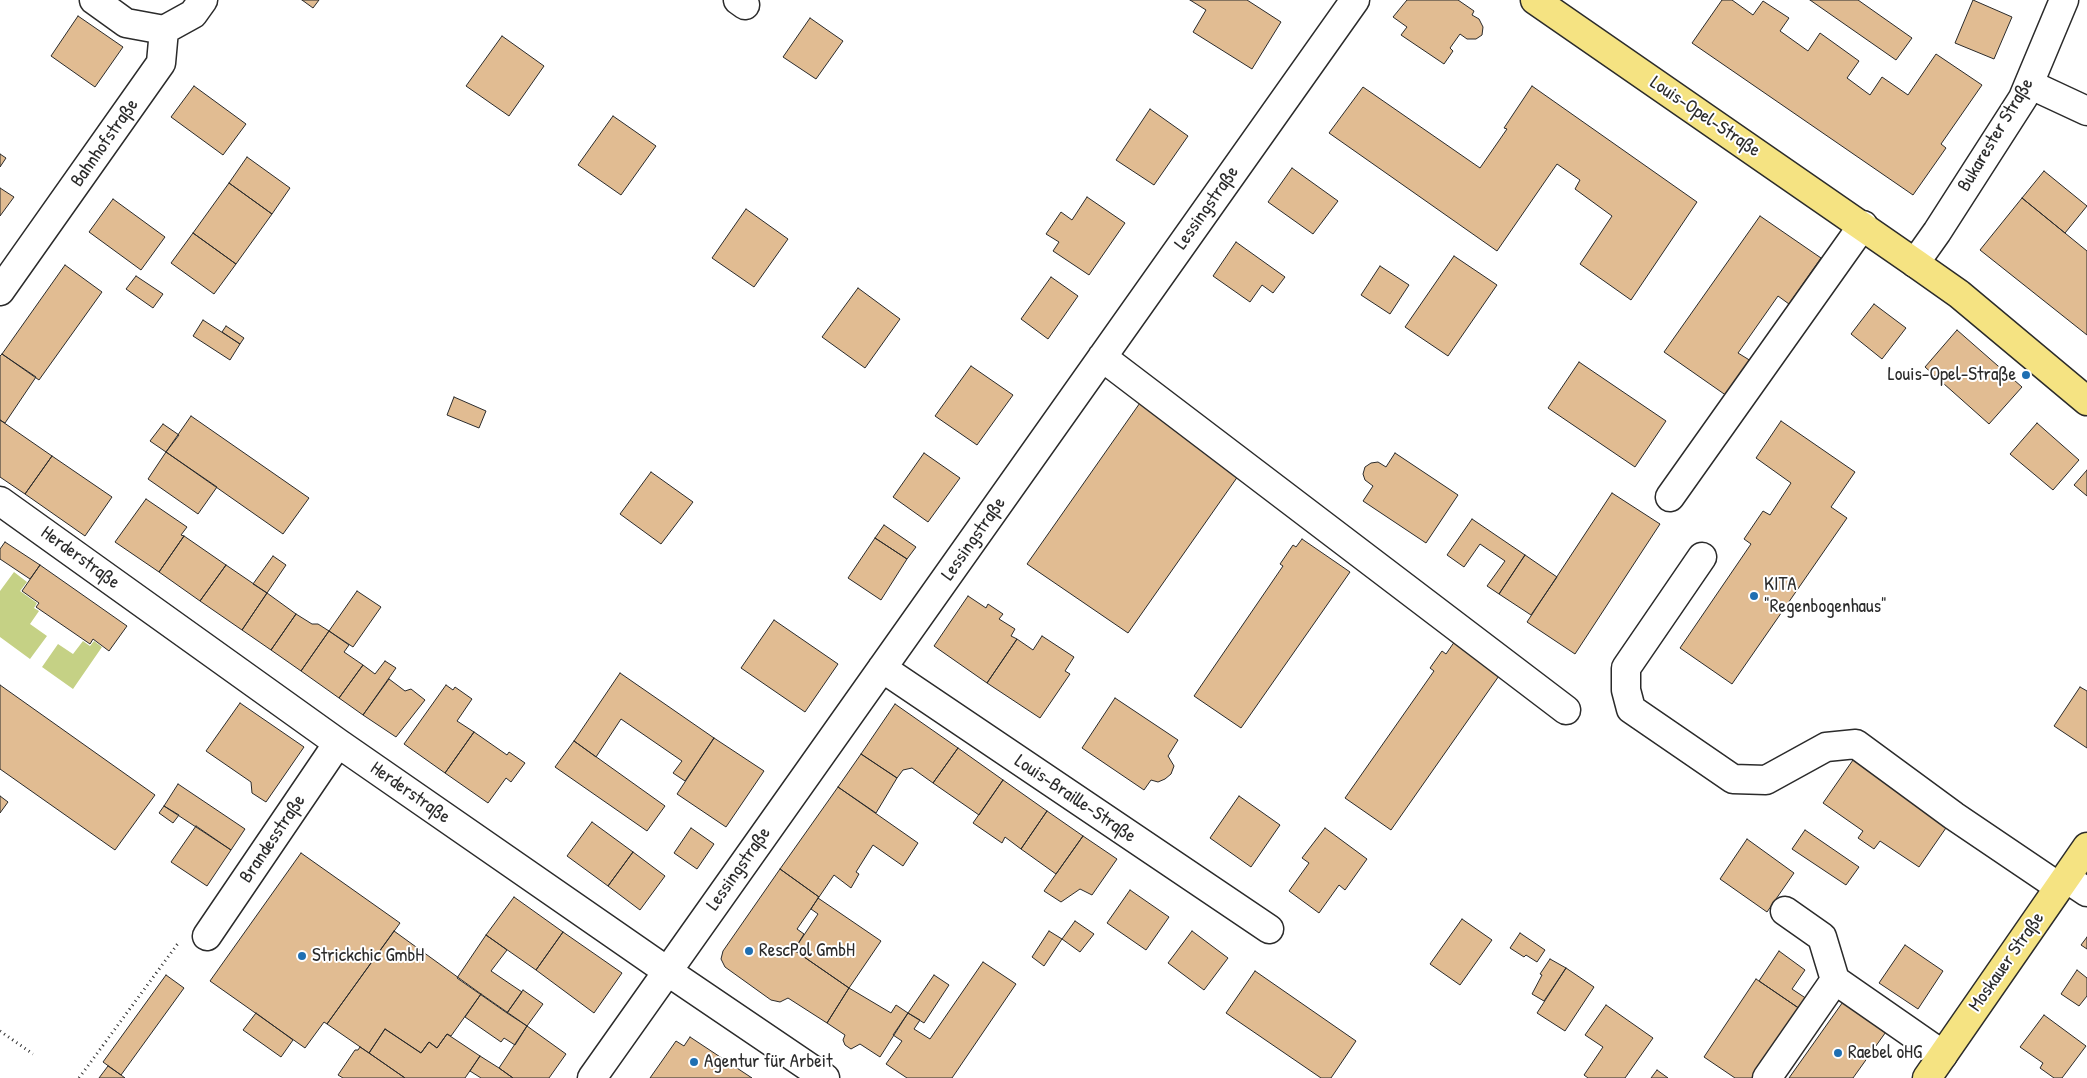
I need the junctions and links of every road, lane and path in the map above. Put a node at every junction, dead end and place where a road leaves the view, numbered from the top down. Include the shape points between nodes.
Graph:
1 (94, 0) edge
2 (203, 0) edge
3 (1355, 0) edge
4 (1535, 0) edge
5 (2064, 0) edge
6 (164, 30) junction
7 (2029, 84) junction
8 (2087, 111) edge
9 (1863, 225) junction
10 (1915, 263) junction
11 (0, 291) edge
12 (1102, 357) junction
13 (2087, 401) edge
14 (1670, 497) dead end
15 (0, 501) edge
16 (1702, 557) dead end
17 (882, 668) junction
18 (1566, 710) dead end
19 (338, 743) junction
20 (2087, 847) edge
21 (2070, 886) edge
22 (1785, 911) dead end
23 (1269, 929) dead end
24 (194, 937) joint
25 (667, 971) junction
26 (1835, 980) junction
27 (0, 1031) edge
28 (33, 1054) dead end
29 (1943, 1055) junction
30 (79, 1078) edge
31 (592, 1078) edge
32 (825, 1078) edge
33 (1767, 1078) edge
34 (1927, 1078) edge

1 - 6 street via 126,22
2 - 6 street via 193,14
3 - 12 street, Lessingstraße
4 - 9 main road, Louis-Opel-Straße
5 - 7 street, Bukarester Straße
6 - 11 street, Bahnhofstraße via 161,63
7 - 8 street
7 - 10 street, Bukarester Straße
9 - 10 main road, Louis-Opel-Straße
9 - 14 street
10 - 13 main road, Louis-Opel-Straße via 1959,294
12 - 17 street, Lessingstraße
12 - 18 street
15 - 19 street, Herderstraße
16 - 21 street via 1626,668 1626,690 1631,709 1733,779 1766,780 1826,747 1856,744 1954,816
17 - 23 street, Louis-Braille-Straße
17 - 25 street, Lessingstraße
19 - 24 street, Brandesstraße
19 - 25 street, Herderstraße
20 - 21 main road, Moskauer Straße
21 - 29 main road, Moskauer Straße
22 - 26 street via 1822,937
24 - 30 path
25 - 31 street, Lessingstraße
25 - 32 street, Herderstraße
26 - 29 street
26 - 33 street
27 - 28 path
29 - 34 main road, Moskauer Straße

